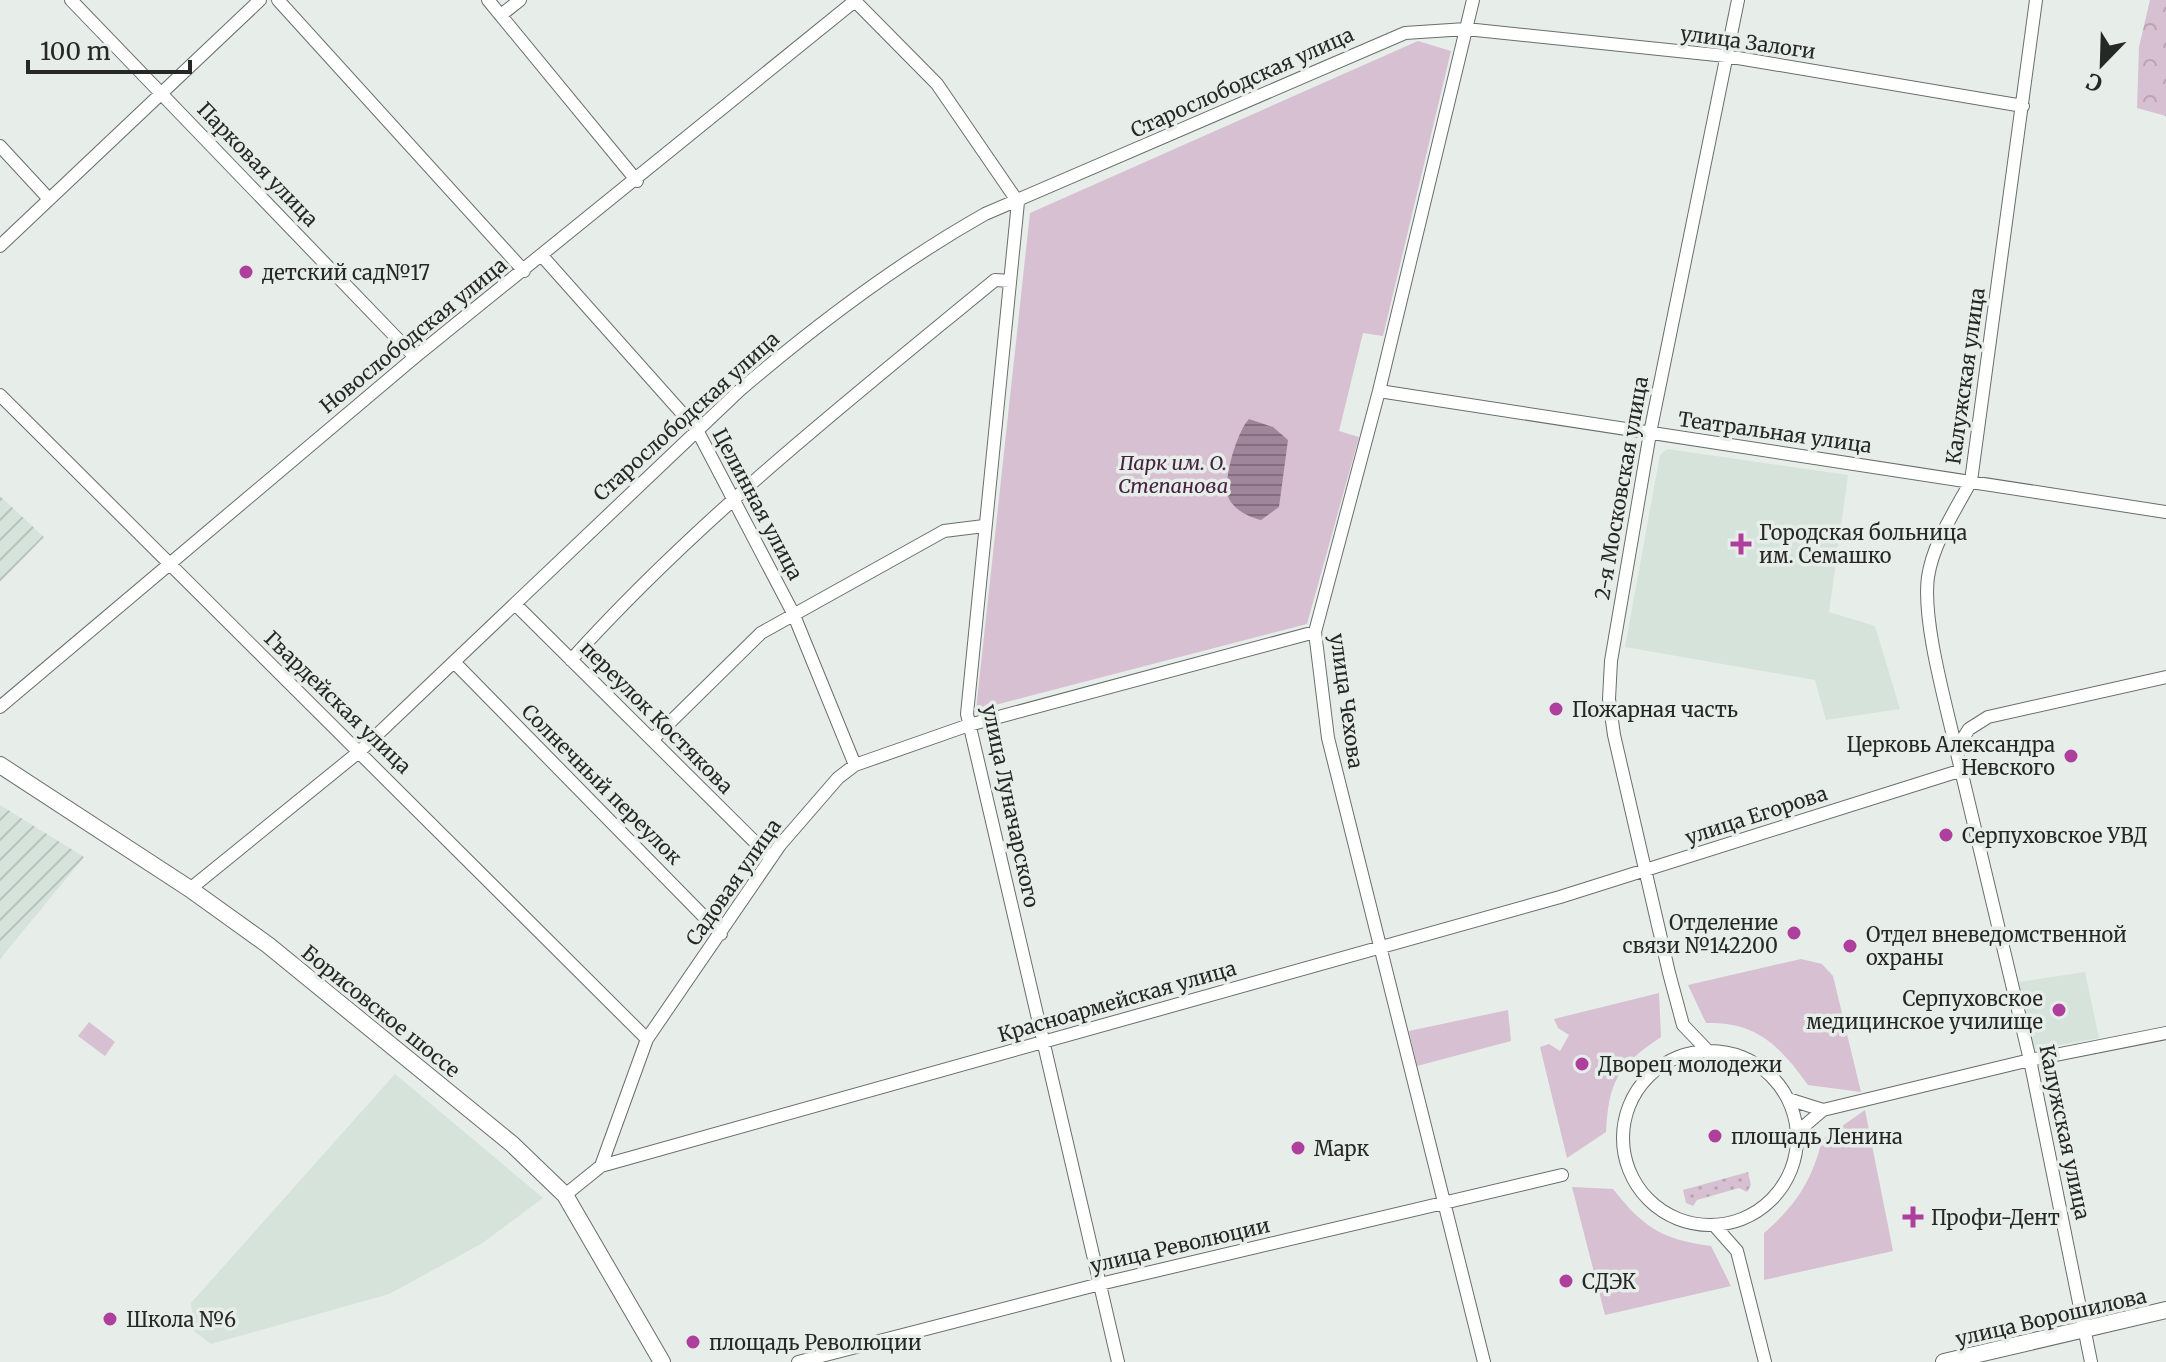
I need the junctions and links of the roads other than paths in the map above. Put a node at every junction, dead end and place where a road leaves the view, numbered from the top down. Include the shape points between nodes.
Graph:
1 (71, 0) edge
2 (260, 0) edge
3 (278, 0) edge
4 (488, 0) edge
5 (520, 0) edge
6 (855, 0) edge
7 (1473, 0) edge
8 (1738, 0) edge
9 (2036, 0) edge
10 (501, 15) junction
11 (1466, 29) junction
12 (1726, 56) junction
13 (162, 93) junction
14 (2023, 106) junction
15 (0, 146) edge
16 (637, 181) junction
17 (49, 199) junction
18 (1018, 202) junction
19 (0, 246) edge
20 (543, 257) junction
21 (524, 271) junction
22 (1010, 281) junction
23 (415, 357) junction
24 (1379, 391) junction
25 (0, 395) edge
26 (697, 430) junction
27 (1650, 433) junction
28 (1971, 481) junction
29 (734, 501) junction
30 (2166, 512) edge
31 (984, 526) junction
32 (167, 564) junction
33 (515, 604) junction
34 (793, 613) junction
35 (1315, 632) junction
36 (571, 660) junction
37 (454, 662) junction
38 (2166, 677) edge
39 (0, 707) edge
40 (969, 725) junction
41 (652, 740) junction
42 (1956, 749) junction
43 (360, 751) junction
44 (0, 765) edge
45 (855, 765) junction
46 (1959, 771) junction
47 (771, 858) junction
48 (1644, 872) junction
49 (190, 889) junction
50 (721, 934) junction
51 (1378, 946) junction
52 (1683, 1025) junction
53 (2166, 1033) edge
54 (647, 1039) junction
55 (1043, 1044) junction
56 (1708, 1051) junction
57 (1672, 1060) junction
58 (2030, 1060) junction
59 (1788, 1099) junction
60 (1823, 1110) junction
61 (1796, 1133) junction
62 (601, 1166) junction
63 (1562, 1175) dead end
64 (565, 1195) junction
65 (1444, 1203) junction
66 (1745, 1219) junction
67 (1714, 1225) junction
68 (1737, 1251) junction
69 (1100, 1284) junction
70 (2166, 1310) edge
71 (2084, 1329) junction
72 (803, 1361) edge
73 (662, 1362) edge
74 (1118, 1362) edge
75 (1484, 1362) edge
76 (1765, 1362) edge
77 (1944, 1362) edge
78 (2091, 1362) edge

1 - 13 street, Парковая улица
2 - 13 street
3 - 21 street
4 - 10 street
5 - 10 street
6 - 16 street, Новослободская улица
6 - 18 street via 937,84
7 - 11 street, улица Чехова
8 - 12 street, 2-я Московская улица
9 - 14 street, Калужская улица
10 - 16 street
11 - 12 street, улица Залоги
11 - 18 street, Старослободская улица via 1405,33
11 - 24 street, улица Чехова
12 - 14 street, улица Залоги
12 - 27 street, 2-я Московская улица
13 - 17 street
13 - 23 street, Парковая улица
14 - 28 street, Калужская улица
15 - 17 street
16 - 20 street, Новослободская улица
17 - 19 street
18 - 22 street, улица Луначарского
18 - 26 street, Старослободская улица via 934,243 790,347
20 - 21 street, Новослободская улица
20 - 26 street, Целинная улица
21 - 23 street, Новослободская улица
22 - 29 street via 995,280 798,441
22 - 31 street, улица Луначарского
23 - 32 street, Новослободская улица
24 - 27 street, Театральная улица
24 - 35 street, улица Чехова
25 - 32 street, Гвардейская улица
26 - 29 street, Целинная улица
26 - 33 street, Старослободская улица
27 - 28 street, Театральная улица
27 - 48 street, 2-я Московская улица via 1609,699
28 - 30 street, Театральная улица
28 - 42 street, Калужская улица via 1938,543 1928,577 1937,666
29 - 34 street, Целинная улица
29 - 36 street via 709,518
31 - 34 street via 944,531
31 - 40 street, улица Луначарского
32 - 39 street, Новослободская улица
32 - 43 street, Гвардейская улица
33 - 36 street, переулок Костякова
33 - 37 street, Старослободская улица
34 - 41 street via 761,633
34 - 45 street, Целинная улица
35 - 40 street, Садовая улица
35 - 51 street, улица Чехова via 1328,738
36 - 41 street, переулок Костякова
37 - 43 street, Старослободская улица
37 - 50 street, Солнечный переулок
38 - 42 street via 1988,717 1969,729
40 - 45 street, Садовая улица
40 - 55 street, улица Луначарского
41 - 47 street, переулок Костякова
42 - 46 street
43 - 49 street, Старослободская улица
43 - 54 street, Гвардейская улица
44 - 49 main road, Борисовское шоссе
45 - 47 street, Садовая улица
46 - 48 street, улица Егорова
46 - 58 street, Калужская улица
47 - 50 street, Садовая улица
48 - 51 street, Красноармейская улица
48 - 52 street, 2-я Московская улица
49 - 64 main road, Борисовское шоссе via 403,1054
50 - 54 street, Садовая улица
51 - 55 street, Красноармейская улица
51 - 65 street, улица Чехова
52 - 56 street
52 - 57 street
53 - 58 street
54 - 62 street, Садовая улица
55 - 62 street, Красноармейская улица
55 - 69 street, улица Луначарского
56 - 57 street
56 - 59 street via 1762,1068
57 - 67 street via 1643,1082 1632,1098 1622,1141 1625,1156 1632,1176 1661,1209
58 - 60 street
58 - 71 street, Калужская улица
59 - 60 street
59 - 61 street
60 - 61 street
61 - 66 street via 1794,1161 1784,1184
62 - 64 street
63 - 65 street, улица Революции
64 - 73 main road, Борисовское шоссе
65 - 69 street, улица Революции
65 - 75 street, улица Чехова
66 - 67 street
66 - 68 street
67 - 68 street
68 - 76 street
69 - 72 street, улица Революции
69 - 74 street, улица Луначарского
70 - 71 main road, улица Ворошилова
71 - 77 main road, улица Ворошилова
71 - 78 street, Калужская улица

